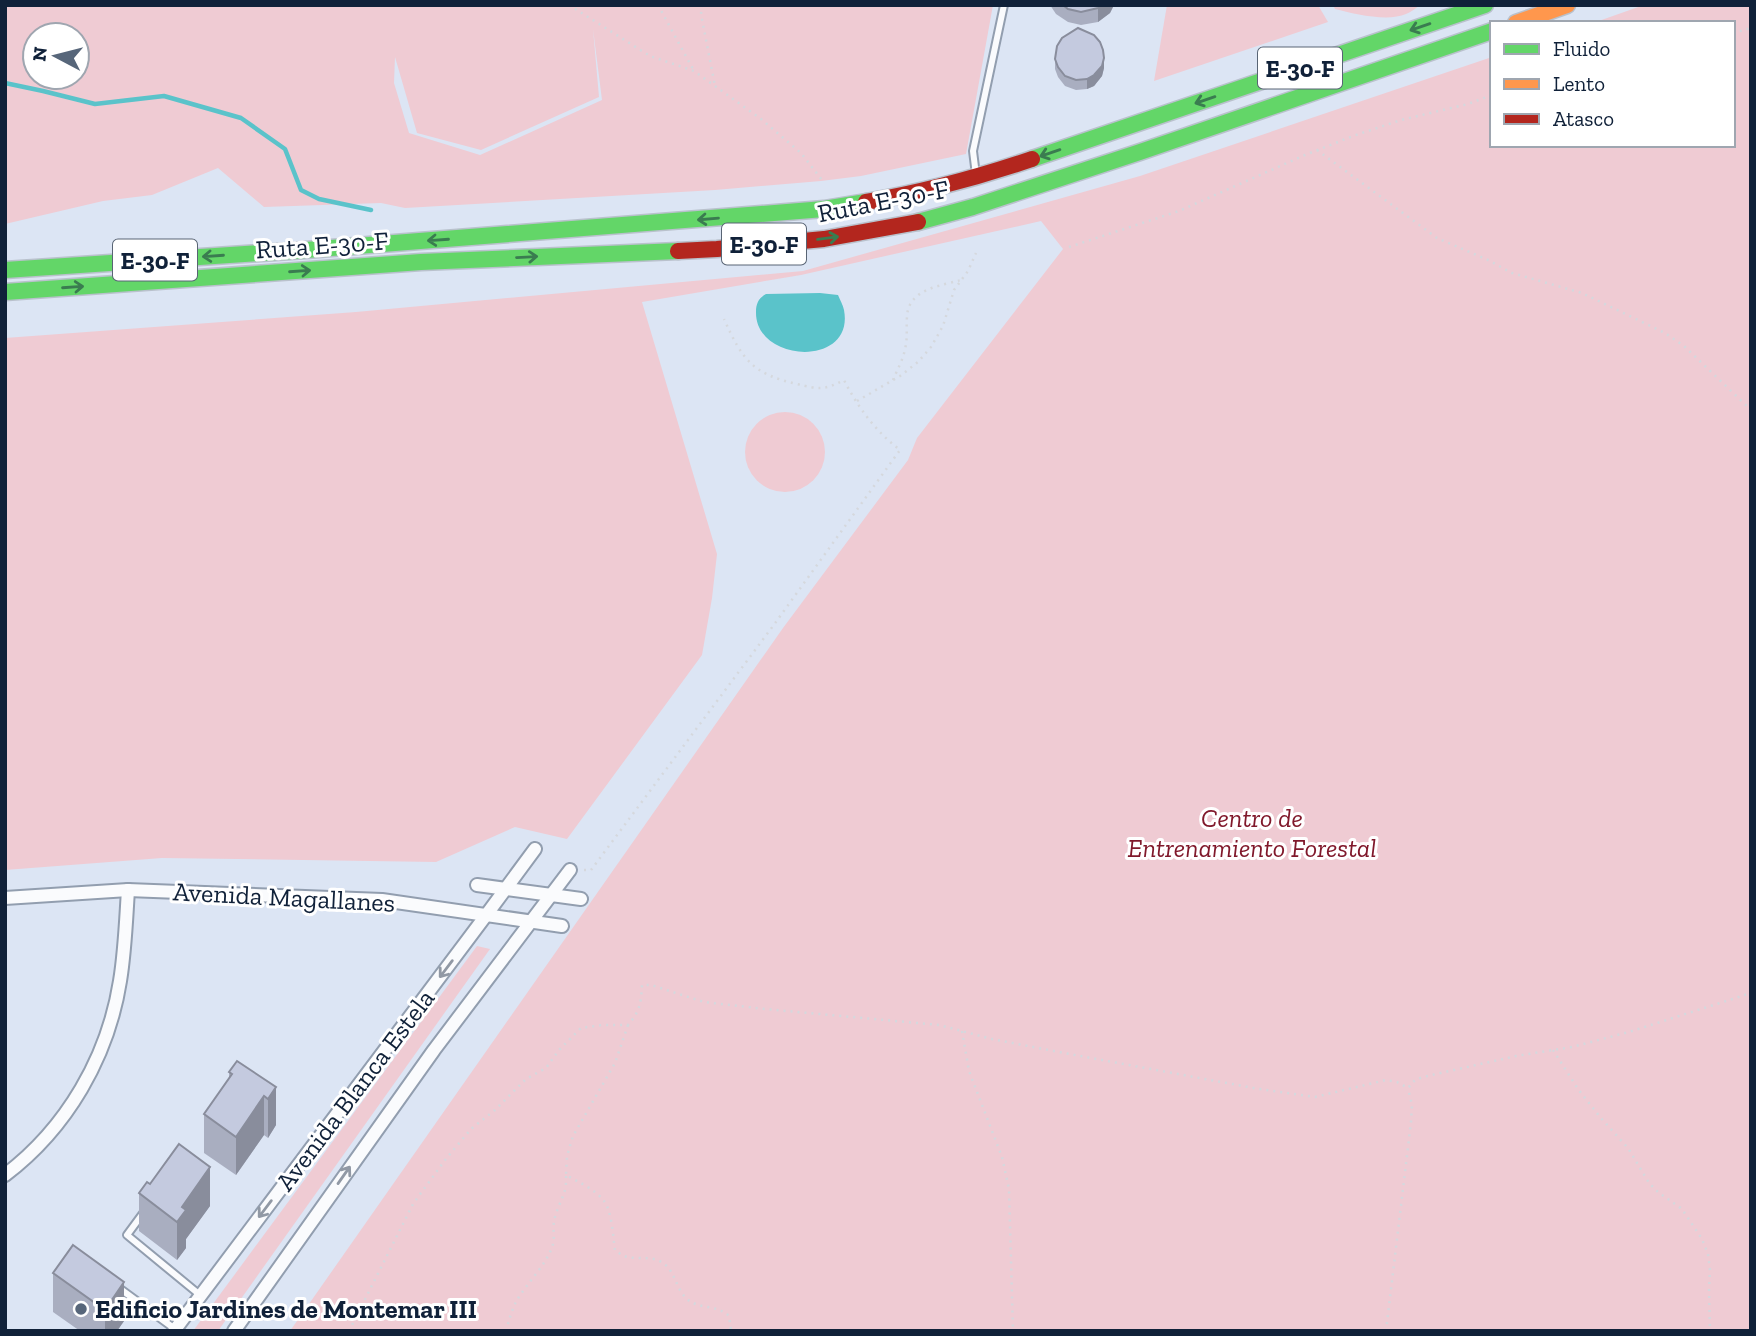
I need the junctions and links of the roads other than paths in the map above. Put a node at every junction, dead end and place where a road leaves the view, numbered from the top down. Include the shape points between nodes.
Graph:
1 (1004, 5) edge
2 (1485, 5) edge
3 (1567, 5) edge
4 (1523, 21) edge
5 (1490, 32) edge
6 (977, 178) junction
7 (5, 270) edge
8 (5, 292) edge
9 (535, 849) dead end
10 (570, 870) road end
11 (477, 885) dead end
12 (506, 889) junction
13 (128, 890) junction
14 (551, 895) junction
15 (5, 898) edge
16 (581, 899) dead end
17 (487, 914) junction
18 (530, 921) junction
19 (562, 926) dead end
20 (5, 1175) edge
21 (150, 1204) edge
22 (115, 1286) edge
23 (200, 1295) junction
24 (175, 1330) edge
25 (234, 1331) edge

1 - 6 lane via 973,152
2 -> 6 highway, Ruta E-30-F / E-30-F
3 - 4 highway
8 -> 5 highway, Ruta E-30-F / E-30-F via 421,262 717,249 871,231 973,207
6 -> 7 highway, Ruta E-30-F / E-30-F via 824,209
9 - 12 street, Avenida Blanca Estela
10 - 14 street, Avenida Blanca Estela
11 - 12 street
12 - 14 street
12 - 17 street, Avenida Blanca Estela
13 - 15 street, Avenida Magallanes
13 - 17 street, Avenida Magallanes via 383,900
13 - 20 street via 120,981 99,1054 60,1119
14 - 16 street
14 - 18 street, Avenida Blanca Estela
17 - 18 street, Avenida Magallanes
17 -> 23 street, Avenida Blanca Estela
18 - 19 street, Avenida Magallanes
25 -> 18 street, Avenida Blanca Estela
21 - 23 lane via 127,1236
22 - 24 lane
23 - 24 street, Avenida Blanca Estela

